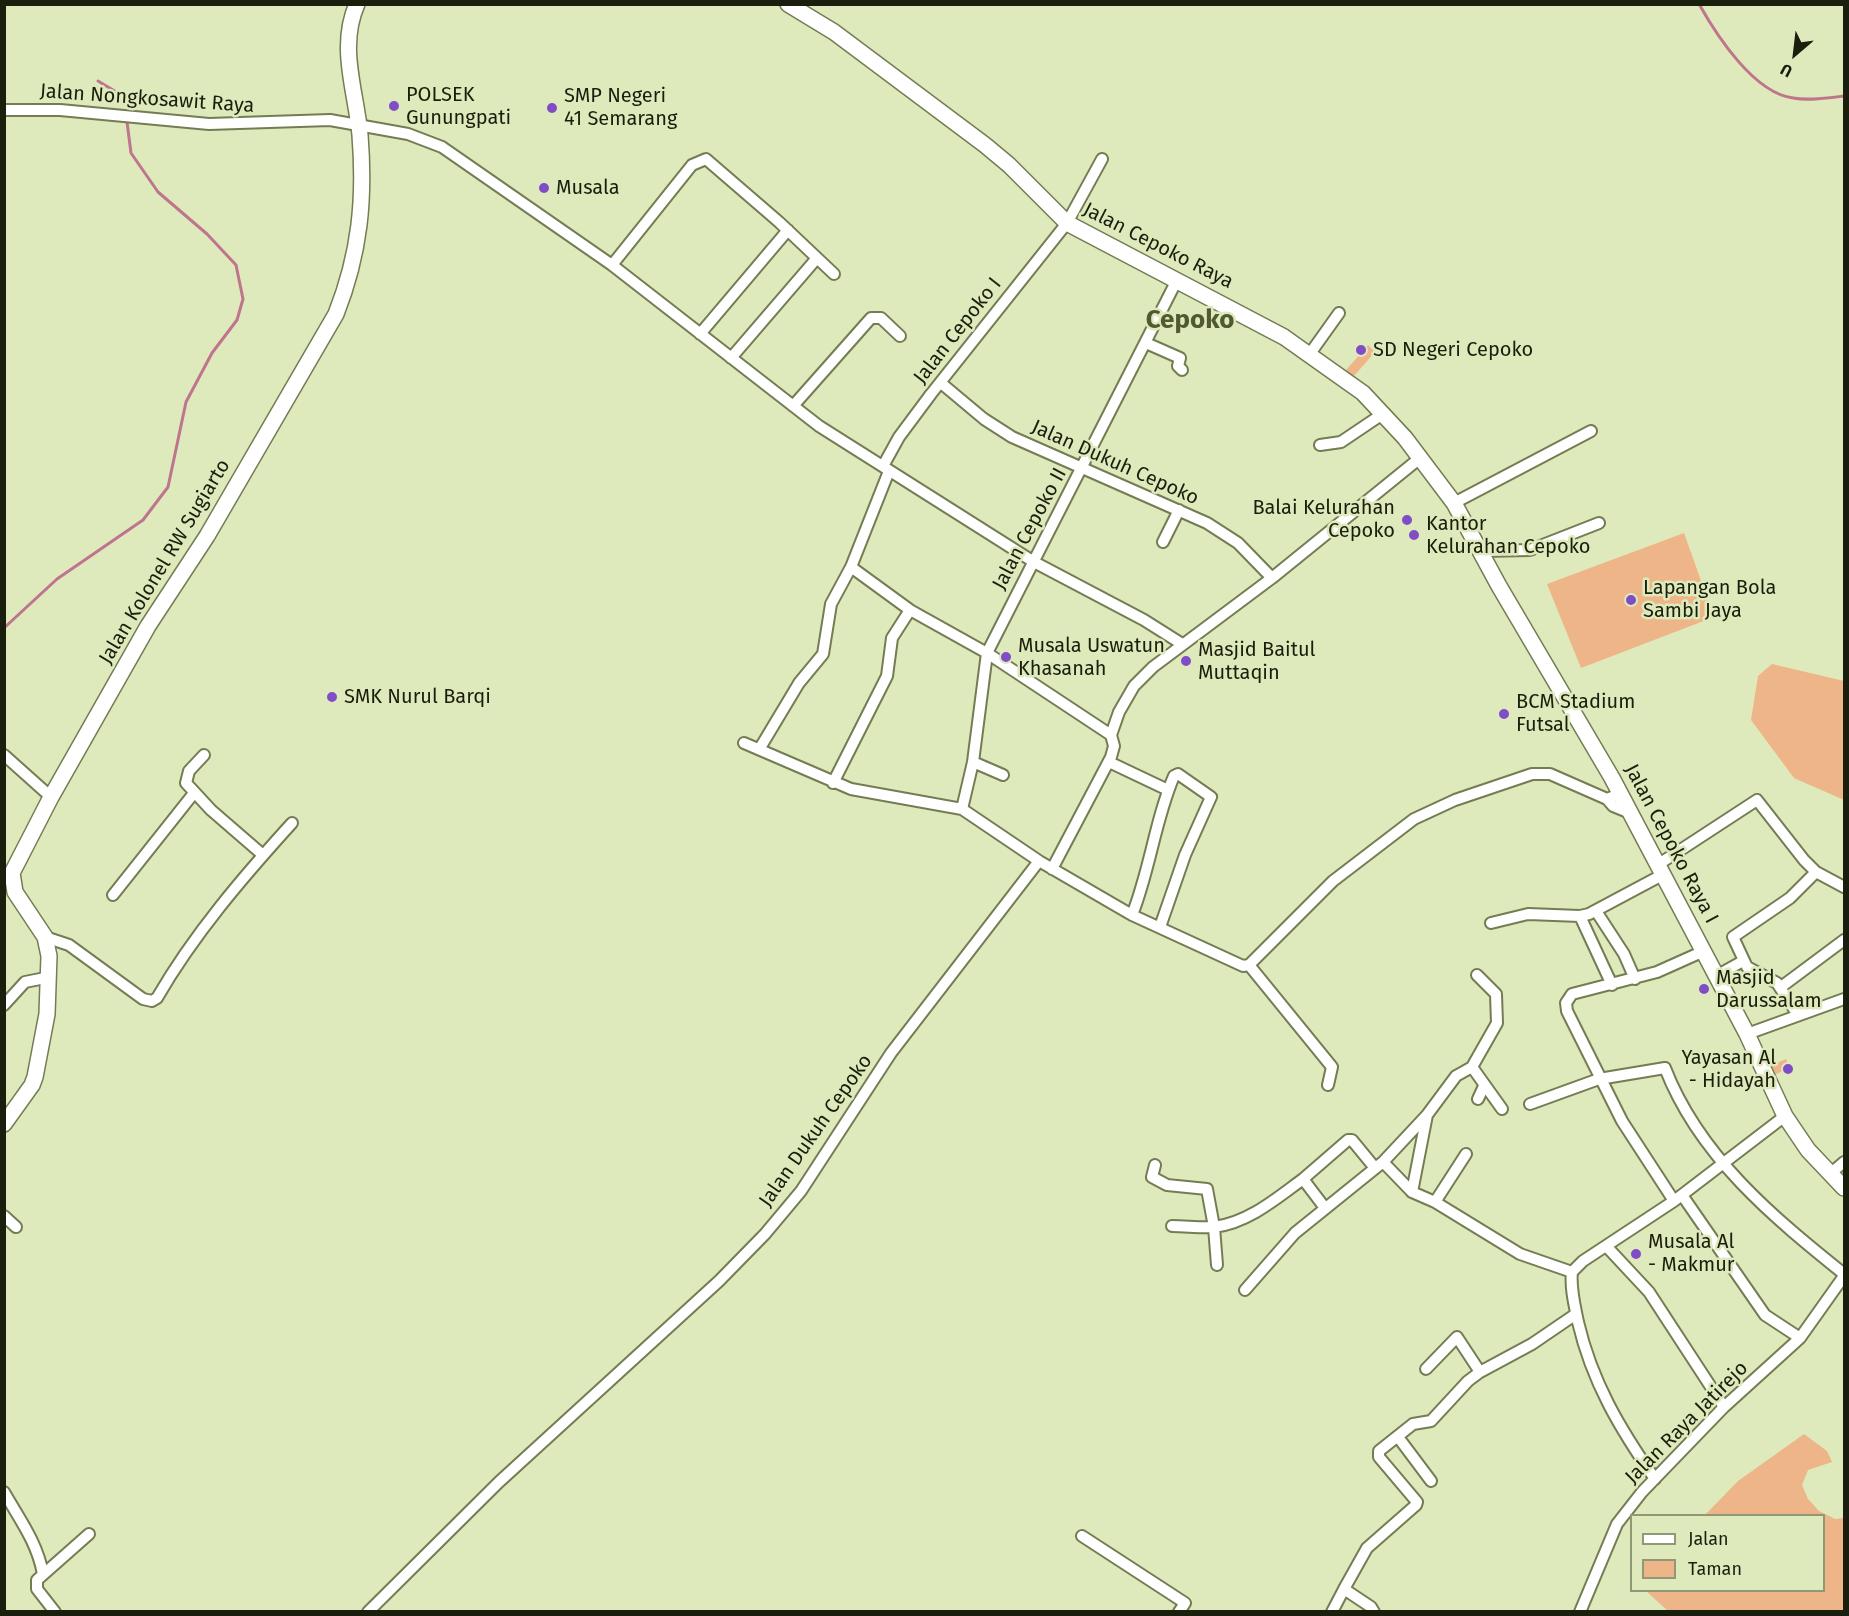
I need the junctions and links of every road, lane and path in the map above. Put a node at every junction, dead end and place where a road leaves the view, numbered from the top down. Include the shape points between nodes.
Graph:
1 (357, 4) edge
2 (794, 6) edge
3 (4, 110) edge
4 (359, 123) junction
5 (1102, 159) dead end
6 (1067, 223) junction
7 (788, 230) junction
8 (817, 258) junction
9 (612, 265) junction
10 (834, 274) dead end
11 (1177, 280) junction
12 (1339, 313) dead end
13 (700, 334) junction
14 (900, 336) dead end
15 (1146, 343) junction
16 (1309, 355) junction
17 (731, 358) junction
18 (1182, 370) dead end
19 (941, 383) junction
20 (793, 406) junction
21 (1384, 412) junction
22 (1591, 431) dead end
23 (1320, 445) dead end
24 (1420, 458) junction
25 (1083, 467) junction
26 (886, 468) junction
27 (1454, 503) junction
28 (1179, 510) junction
29 (1599, 523) dead end
30 (1163, 542) dead end
31 (1481, 551) junction
32 (1034, 562) junction
33 (851, 567) junction
34 (1272, 578) junction
35 (910, 610) junction
36 (1182, 644) junction
37 (987, 653) junction
38 (1111, 735) junction
39 (744, 743) dead end
40 (760, 748) junction
41 (4, 755) edge
42 (204, 755) dead end
43 (973, 762) junction
44 (1109, 762) junction
45 (1003, 775) dead end
46 (833, 783) junction
47 (1168, 790) junction
48 (194, 793) junction
49 (51, 797) junction
50 (1613, 797) junction
51 (962, 809) junction
52 (292, 823) dead end
53 (263, 855) junction
54 (1039, 861) junction
55 (1052, 869) junction
56 (1661, 869) junction
57 (1816, 872) junction
58 (8, 875) edge
59 (1845, 888) edge
60 (113, 895) dead end
61 (1596, 911) junction
62 (1132, 915) junction
63 (1580, 916) junction
64 (1491, 923) dead end
65 (1160, 927) junction
66 (45, 937) junction
67 (1845, 940) edge
68 (1704, 951) junction
69 (1743, 961) junction
70 (1249, 965) junction
71 (1477, 975) dead end
72 (1716, 976) junction
73 (50, 977) junction
74 (1635, 979) junction
75 (1612, 985) junction
76 (1781, 987) junction
77 (1845, 999) edge
78 (4, 1005) edge
79 (1798, 1015) junction
80 (1747, 1034) junction
81 (1472, 1067) junction
82 (1599, 1079) junction
83 (1328, 1085) dead end
84 (1484, 1086) junction
85 (1478, 1099) dead end
86 (1530, 1104) dead end
87 (1502, 1109) dead end
88 (1427, 1115) junction
89 (1785, 1116) junction
90 (4, 1124) edge
91 (1466, 1154) dead end
92 (1845, 1162) edge
93 (1723, 1164) junction
94 (1155, 1165) dead end
95 (1379, 1165) junction
96 (1830, 1174) junction
97 (1303, 1179) junction
98 (1845, 1188) edge
99 (1412, 1192) junction
100 (1678, 1198) junction
101 (1435, 1202) junction
102 (1325, 1208) junction
103 (4, 1216) edge
104 (1172, 1226) dead end
105 (16, 1227) dead end
106 (1214, 1227) junction
107 (1606, 1246) junction
108 (1217, 1264) dead end
109 (1572, 1272) junction
110 (1845, 1275) edge
111 (1245, 1290) dead end
112 (1576, 1314) junction
113 (1800, 1338) junction
114 (1426, 1369) dead end
115 (1480, 1372) junction
116 (1724, 1407) junction
117 (1398, 1437) junction
118 (1655, 1479) junction
119 (1431, 1481) dead end
120 (4, 1492) edge
121 (89, 1534) dead end
122 (1082, 1536) dead end
123 (43, 1574) junction
124 (1344, 1589) junction
125 (55, 1611) edge
126 (368, 1611) edge
127 (1179, 1611) edge
128 (1332, 1611) edge
129 (1374, 1611) edge
130 (1580, 1611) edge

1 - 4 main road, Jalan Kolonel RW Sugiarto via 347,45
2 - 6 main road, Jalan Cepoko Raya via 985,145
3 - 4 street, Jalan Nongkosawit Raya via 60,110 209,124 330,120
4 - 9 street via 408,134 442,147
4 - 49 main road, Jalan Kolonel RW Sugiarto via 360,228 351,275 336,314 207,536 148,626
5 - 6 street
6 - 11 main road, Jalan Cepoko Raya
6 - 19 street, Jalan Cepoko I
7 - 8 street
7 - 9 street via 702,159 692,165
7 - 13 street
8 - 10 street
8 - 17 street
9 - 13 street
11 - 15 street, Jalan Cepoko II
11 - 16 main road, Jalan Cepoko Raya via 1236,310
12 - 16 street
13 - 17 street
14 - 20 street via 881,318 870,318
15 - 18 street via 1180,358 1178,366
15 - 25 street, Jalan Cepoko II
16 - 21 main road, Jalan Cepoko Raya
17 - 20 street
19 - 25 street, Jalan Dukuh Cepoko via 1012,437
19 - 26 street, Jalan Cepoko I via 899,437
20 - 26 street
21 - 23 street via 1341,442
21 - 24 main road, Jalan Cepoko Raya
22 - 27 street
24 - 27 main road, Jalan Cepoko Raya I
24 - 34 street
25 - 28 street, Jalan Dukuh Cepoko
25 - 32 street, Jalan Cepoko II
26 - 32 street
26 - 33 street
27 - 31 main road, Jalan Cepoko Raya I
28 - 30 street
28 - 34 street, Jalan Dukuh Cepoko via 1207,522 1238,543
29 - 31 street via 1530,550
31 - 50 main road, Jalan Cepoko Raya I
32 - 36 street
32 - 37 street, Jalan Cepoko II
33 - 35 street
33 - 40 street via 831,604 824,654 799,683
34 - 36 street
35 - 37 street
35 - 46 street via 892,638 887,676
36 - 38 street via 1134,686
37 - 38 street
37 - 43 street, Jalan Cepoko II
38 - 44 street via 1114,746
39 - 40 street
40 - 46 street
41 - 49 street
42 - 48 street via 185,777
43 - 45 street
43 - 51 street, Jalan Cepoko II
44 - 47 street
44 - 55 street
46 - 51 street
47 - 62 street
47 - 65 street via 1178,774 1211,797 1185,855
48 - 53 street
48 - 60 street
49 - 58 main road, Jalan Kolonel RW Sugiarto
50 - 56 main road, Jalan Cepoko Raya I via 1630,813
50 - 70 street via 1550,774 1532,774 1455,800 1414,819 1333,881
51 - 54 street
52 - 53 street
53 - 66 street via 202,930 152,1001 143,999 69,945
54 - 55 street
54 - 126 street, Jalan Dukuh Cepoko via 891,1053 801,1191 765,1234 719,1281 499,1482
55 - 62 street
56 - 57 street via 1757,800 1780,833
56 - 61 street
56 - 68 main road, Jalan Cepoko Raya I
57 - 59 street
57 - 69 street via 1790,898 1734,934 1732,940
58 - 66 main road, Jalan Kolonel RW Sugiarto
61 - 63 street
61 - 74 street
62 - 65 street
63 - 64 street via 1528,914
63 - 75 street
65 - 70 street via 1233,963
66 - 73 main road, Jalan Kolonel RW Sugiarto
67 - 76 street
68 - 72 main road, Jalan Cepoko Raya I
68 - 74 street
69 - 72 street
69 - 76 street
70 - 83 street via 1332,1067
71 - 81 street via 1496,994 1498,1014 1497,1023
72 - 80 main road, Jalan Cepoko Raya I
73 - 78 street via 26,981
73 - 90 main road, Jalan Kolonel RW Sugiarto via 35,1077
74 - 75 street
75 - 82 street via 1572,994 1566,1002
76 - 79 street
77 - 79 street
79 - 80 street
80 - 89 main road, Jalan Cepoko Raya I
81 - 84 street
81 - 88 street via 1456,1076
82 - 86 street
82 - 93 street via 1665,1068 1686,1112
82 - 100 street
84 - 85 street
84 - 87 street
88 - 95 street
88 - 99 street
89 - 93 street
89 - 96 main road, Jalan Cepoko Raya I
91 - 101 street
92 - 96 street
93 - 100 street
93 - 110 street
94 - 106 street via 1152,1178 1160,1183 1207,1188
95 - 97 street via 1348,1140
95 - 99 street
95 - 102 street
96 - 98 main road, Jalan Cepoko Raya I
97 - 102 street
97 - 106 street via 1239,1221
99 - 101 street
100 - 107 street
100 - 113 street via 1765,1315
101 - 109 street via 1520,1254
102 - 111 street via 1295,1233
103 - 105 street
104 - 106 street
106 - 108 street
107 - 109 street
107 - 116 street via 1649,1292
109 - 112 street
110 - 113 street, Jalan Raya Jatirejo
112 - 115 street
112 - 118 street via 1599,1390
113 - 116 street, Jalan Raya Jatirejo
114 - 115 street via 1457,1337
115 - 117 street via 1431,1421 1413,1424
116 - 118 street, Jalan Raya Jatirejo
117 - 119 street
117 - 124 street via 1378,1454 1416,1505 1367,1548
118 - 130 street, Jalan Raya Jatirejo via 1617,1524
120 - 123 street via 29,1530
121 - 123 street
122 - 127 street via 1185,1603
123 - 125 street via 35,1586
124 - 128 street
124 - 129 street

